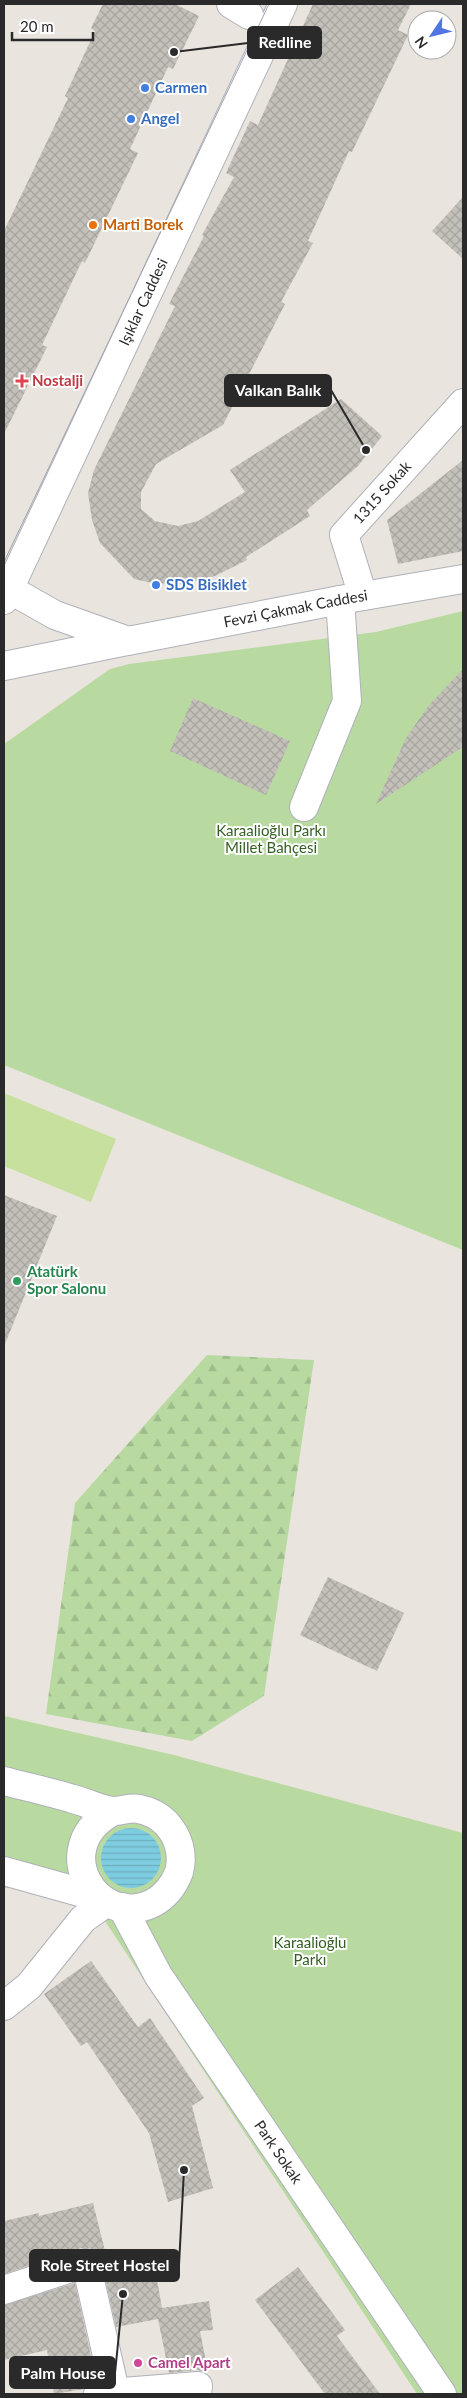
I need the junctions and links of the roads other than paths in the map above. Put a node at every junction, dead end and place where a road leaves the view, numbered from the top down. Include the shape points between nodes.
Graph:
1 (283, 4) edge
2 (463, 403) edge
3 (463, 579) edge
4 (6, 594) edge
5 (351, 598) junction
6 (128, 641) junction
7 (4, 666) edge
8 (304, 807) dead end
9 (4, 1780) edge
10 (114, 1811) junction
11 (4, 1871) edge
12 (110, 1902) junction
13 (4, 2006) edge
14 (4, 2290) edge
15 (106, 2393) edge
16 (197, 2394) edge
17 (442, 2394) edge

1 - 4 street, Işıklar Caddesi
2 - 5 street, 1315 Sokak via 344,535
3 - 5 street, Fevzi Çakmak Caddesi
4 - 6 street
5 - 6 street, Fevzi Çakmak Caddesi
5 - 8 street via 346,700
6 - 7 street, Fevzi Çakmak Caddesi
9 - 10 street
10 - 12 street via 92,1826 82,1849 81,1862 90,1886
10 - 12 street via 140,1809 163,1820 172,1830 181,1854 176,1880 159,1899 135,1908
11 - 12 street
12 - 13 street via 83,1919 29,1986
12 - 17 street, Park Sokak
14 - 15 street via 86,2263
15 - 16 street via 198,2386

